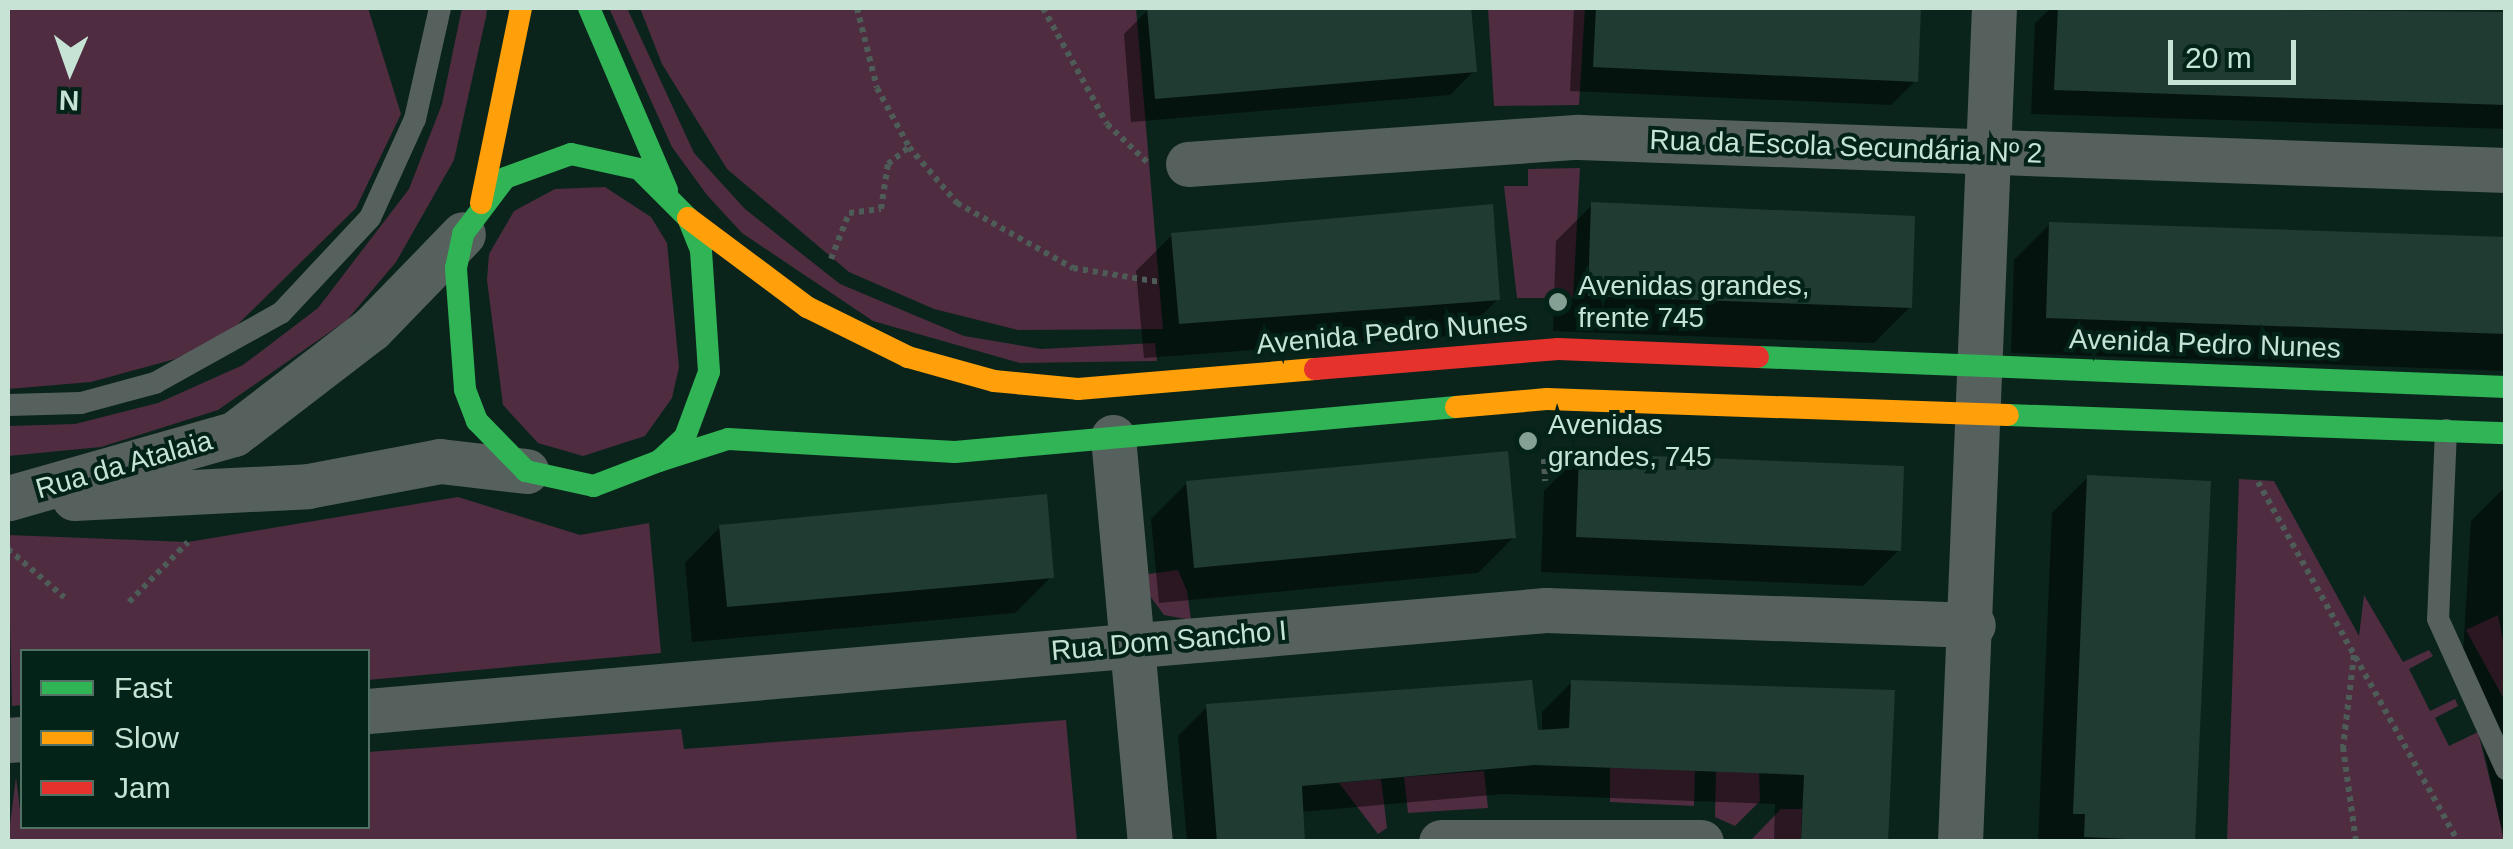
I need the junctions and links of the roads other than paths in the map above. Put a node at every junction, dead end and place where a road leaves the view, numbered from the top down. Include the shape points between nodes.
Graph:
1 (440, 8) edge
2 (521, 8) edge
3 (589, 8) edge
4 (1994, 8) edge
5 (1989, 152) junction
6 (1167, 163) road end
7 (2506, 170) edge
8 (667, 190) junction
9 (472, 218) junction
10 (688, 218) junction
11 (1982, 365) junction
12 (2506, 387) edge
13 (8, 405) edge
14 (1980, 414) junction
15 (2446, 430) junction
16 (2506, 433) edge
17 (1113, 437) junction
18 (660, 461) junction
19 (526, 470) junction
20 (8, 498) edge
21 (1973, 625) junction
22 (1131, 643) junction
23 (370, 712) edge
24 (2506, 769) edge
25 (1150, 842) edge
26 (1441, 842) edge
27 (1701, 842) edge
28 (1960, 842) edge

1 - 13 lane via 415,119 370,218 290,305 155,383 80,403
2 - 9 street
3 - 8 street
4 - 5 street
5 - 6 street, Rua da Escola Secundária Nº 2 via 1492,138
5 - 7 street, Rua da Escola Secundária Nº 2
5 - 11 street
8 - 9 street via 639,169 571,154 505,178
8 - 10 street
9 - 19 street via 456,268 465,388 477,422
9 - 20 street, Rua da Atalaia via 372,329 234,434
10 - 11 street, Avenida Pedro Nunes via 807,307 908,357 994,381 1078,390 1558,349
10 - 18 street via 700,251 709,372 685,436
11 - 12 street, Avenida Pedro Nunes
11 - 14 street
14 - 15 street
14 - 17 street via 1547,399
14 - 21 street
15 - 16 street
15 - 24 lane via 2438,620
17 - 18 street via 904,453 728,439
17 - 22 street
18 - 19 street via 594,486
19 - 20 street, Rua da Atalaia via 440,461 162,499
21 - 22 street, Rua Dom Sancho I via 1546,610
21 - 28 street
22 - 23 street, Rua Dom Sancho I
22 - 25 street
26 - 27 street

